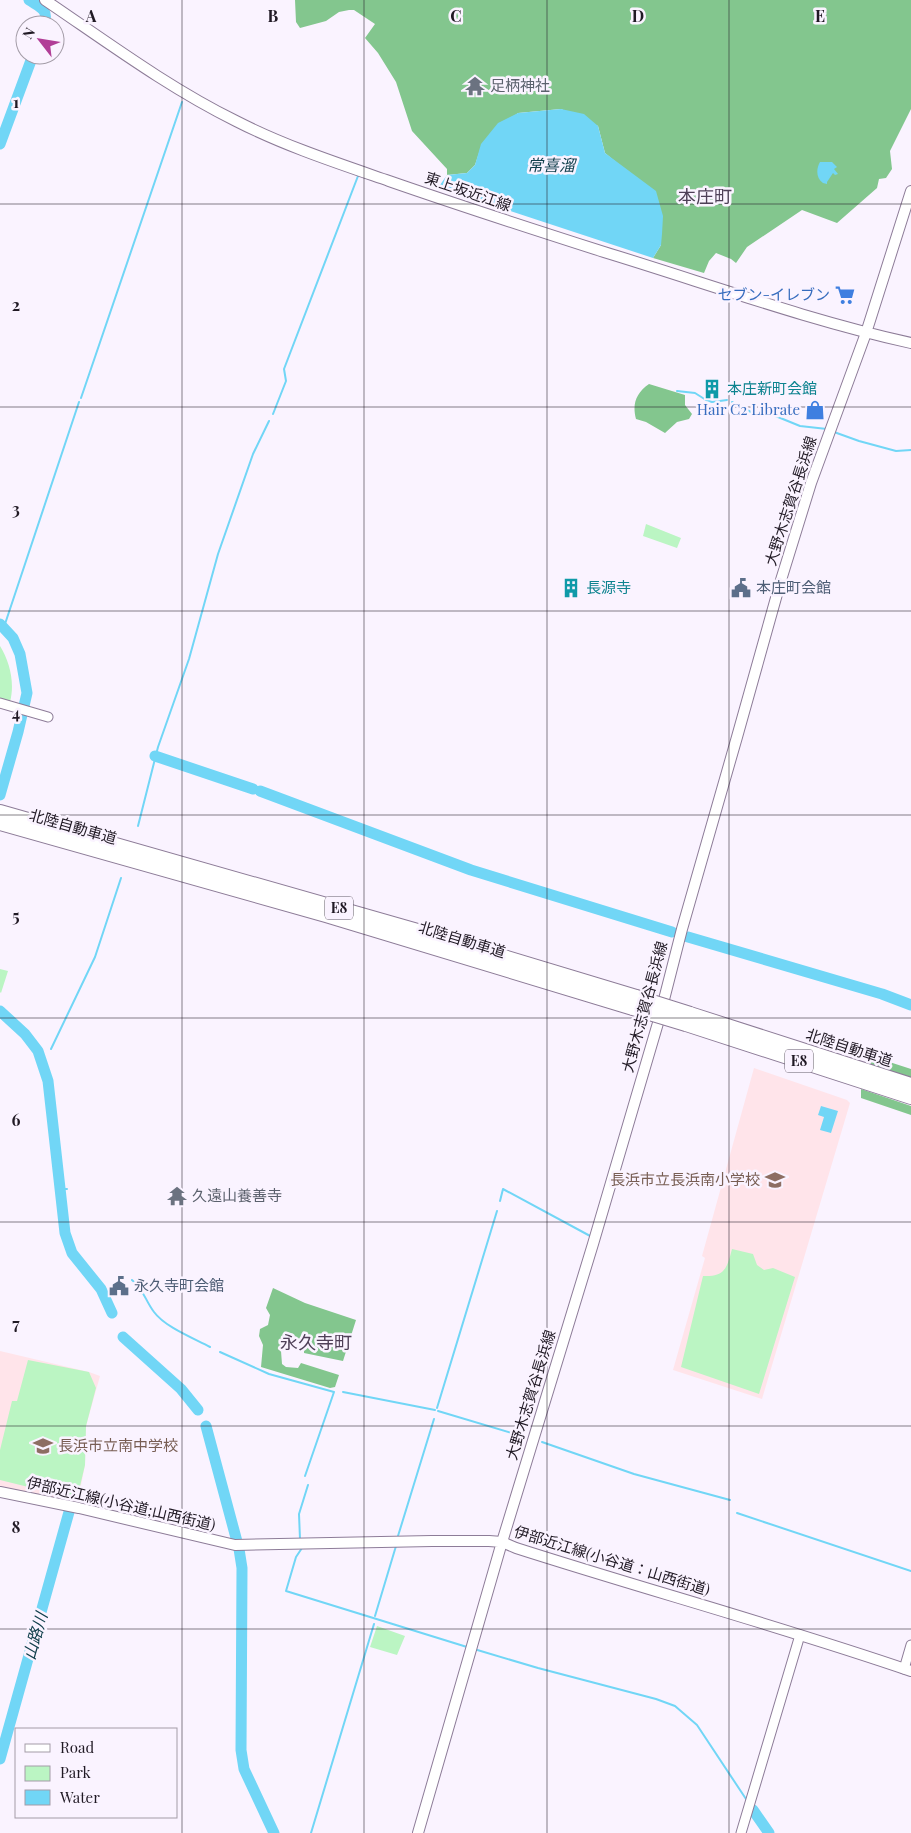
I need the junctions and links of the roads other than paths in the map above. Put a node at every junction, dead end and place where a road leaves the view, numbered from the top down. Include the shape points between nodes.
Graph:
1 (45, 0) edge
2 (911, 191) edge
3 (866, 333) junction
4 (911, 344) edge
5 (0, 703) edge
6 (48, 717) dead end
7 (0, 812) edge
8 (0, 824) edge
9 (39, 828) junction
10 (688, 1019) junction
11 (911, 1085) edge
12 (911, 1097) edge
13 (0, 1492) edge
14 (502, 1542) junction
15 (238, 1545) joint
16 (800, 1635) junction
17 (911, 1645) edge
18 (907, 1670) edge
19 (418, 1833) edge
20 (741, 1833) edge

1 - 3 main road, 東上坂近江線 via 184,93 289,146 782,310
2 - 3 main road, 大野木志賀谷長浜線
3 - 4 main road, 東上坂近江線
3 - 14 main road, 大野木志賀谷長浜線 via 811,483 778,587 658,1023
5 - 6 street
7 - 9 highway, 北陸自動車道 / E8
8 - 9 highway, 北陸自動車道 / E8
9 - 10 highway, 北陸自動車道 / E8, bridge
10 - 11 highway, 北陸自動車道 / E8
10 - 12 highway, 北陸自動車道 / E8
13 - 15 main road, 伊部近江線(小谷道;山西街道)
14 - 15 main road, 伊部近江線(小谷道：山西街道)
14 - 16 main road, 伊部近江線(小谷道：山西街道)
14 - 19 main road, 大野木志賀谷長浜線
16 - 18 main road, 伊部近江線(小谷道：山西街道)
16 - 20 street
17 - 18 street

